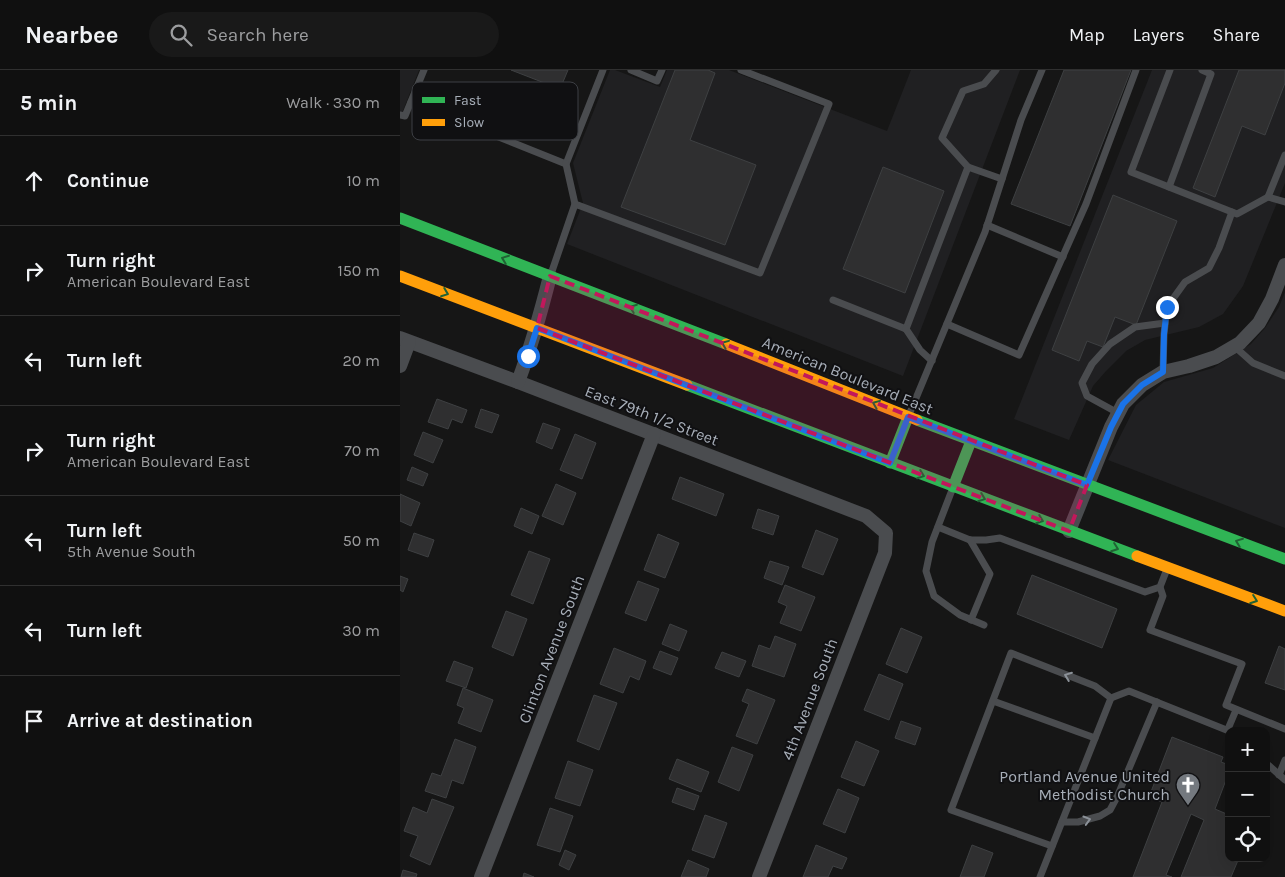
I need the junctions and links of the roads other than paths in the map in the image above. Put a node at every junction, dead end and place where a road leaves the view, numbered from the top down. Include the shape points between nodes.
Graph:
1 (424, 70) edge
2 (603, 70) edge
3 (631, 70) edge
4 (662, 70) edge
5 (741, 70) edge
6 (996, 70) edge
7 (1042, 70) edge
8 (1136, 70) edge
9 (1170, 70) edge
10 (1202, 70) edge
11 (419, 82) edge
12 (411, 102) edge
13 (400, 114) edge
14 (578, 134) edge
15 (506, 140) edge
16 (575, 140) edge
17 (1285, 155) edge
18 (566, 164) junction
19 (968, 167) junction
20 (1002, 179) junction
21 (1169, 187) junction
22 (1268, 197) junction
23 (1285, 202) edge
24 (575, 204) junction
25 (1232, 212) junction
26 (400, 218) edge
27 (987, 225) junction
28 (1063, 257) junction
29 (1285, 265) edge
30 (400, 276) edge
31 (550, 276) junction
32 (833, 300) dead end
33 (1165, 323) junction
34 (947, 324) junction
35 (537, 328) junction
36 (906, 329) junction
37 (405, 340) edge
38 (1234, 346) junction
39 (932, 360) junction
40 (400, 366) edge
41 (1163, 372) junction
42 (1285, 376) edge
43 (518, 382) junction
44 (1118, 413) junction
45 (908, 417) junction
46 (654, 434) junction
47 (971, 441) junction
48 (890, 463) junction
49 (1087, 485) junction
50 (953, 487) junction
51 (938, 527) junction
52 (1069, 531) junction
53 (886, 533) joint
54 (970, 540) junction
55 (1285, 559) edge
56 (1168, 568) junction
57 (1160, 587) junction
58 (1285, 611) edge
59 (971, 620) junction
60 (984, 625) dead end
61 (1111, 698) junction
62 (993, 701) junction
63 (1157, 702) junction
64 (1236, 710) junction
65 (1230, 727) edge
66 (1225, 728) edge
67 (1285, 730) edge
68 (1095, 738) junction
69 (1285, 760) edge
70 (1270, 766) edge
71 (1282, 777) edge
72 (1062, 822) junction
73 (1052, 846) junction
74 (481, 877) edge
75 (759, 877) edge
76 (1040, 877) edge

1 - 11 lane
2 - 14 lane
3 - 4 lane via 658,81
5 - 24 lane via 829,104 760,273
6 - 19 lane via 984,84 964,91 942,138
7 - 20 lane
8 - 28 lane
9 - 21 lane via 1131,172
10 - 21 lane via 1211,74
12 - 13 lane via 405,116
15 - 18 lane
16 - 18 lane
17 - 22 lane
18 - 24 lane
19 - 20 lane
19 - 36 lane
20 - 27 lane
21 - 25 lane
22 - 23 lane
22 - 25 lane via 1237,214
24 - 31 lane
25 - 33 lane via 1209,268 1185,282 1167,307
31 -> 26 main road, American Boulevard East
27 - 28 lane
27 - 34 lane
28 - 34 lane via 1019,355
29 - 38 street via 1259,323
30 -> 35 main road
31 - 35 street
45 -> 31 main road, American Boulevard East
32 - 36 lane
33 - 41 lane
33 - 44 lane via 1135,327 1110,344 1088,370 1082,383 1087,396
34 - 39 lane
35 - 43 street
35 - 48 main road
36 - 39 lane via 920,350
37 - 40 street
37 - 43 street, East 79th 1/2 Street
38 - 41 street via 1216,357
38 - 42 lane via 1253,363
39 - 45 lane
41 - 44 street via 1142,385
43 - 46 street, East 79th 1/2 Street
44 - 49 street
45 - 47 main road, American Boulevard East
45 - 48 main road
46 - 53 street, East 79th 1/2 Street via 866,516
46 - 74 street, Clinton Avenue South
47 - 49 main road, American Boulevard East
47 - 50 main road
48 -> 50 main road
49 - 52 street
55 -> 49 main road, American Boulevard East
50 - 51 lane
50 -> 52 main road
51 - 54 lane
51 - 59 lane via 926,572 934,596
52 -> 56 main road
53 - 75 street, 4th Avenue South via 885,553
54 - 57 lane via 1000,538 1145,592
54 - 59 lane via 990,574
56 - 57 lane
56 -> 58 main road
57 - 64 lane via 1163,596 1150,630 1242,664 1226,705
59 - 60 lane
61 -> 62 lane via 1096,686 1011,653
61 - 63 lane via 1129,691
61 - 68 lane
62 - 68 lane
62 - 73 lane via 951,810
63 - 66 lane
72 -> 63 lane via 1078,822 1110,810
64 - 65 lane
64 - 67 lane
68 - 72 lane
69 - 71 lane
70 - 71 lane
72 - 73 lane
73 - 76 lane

